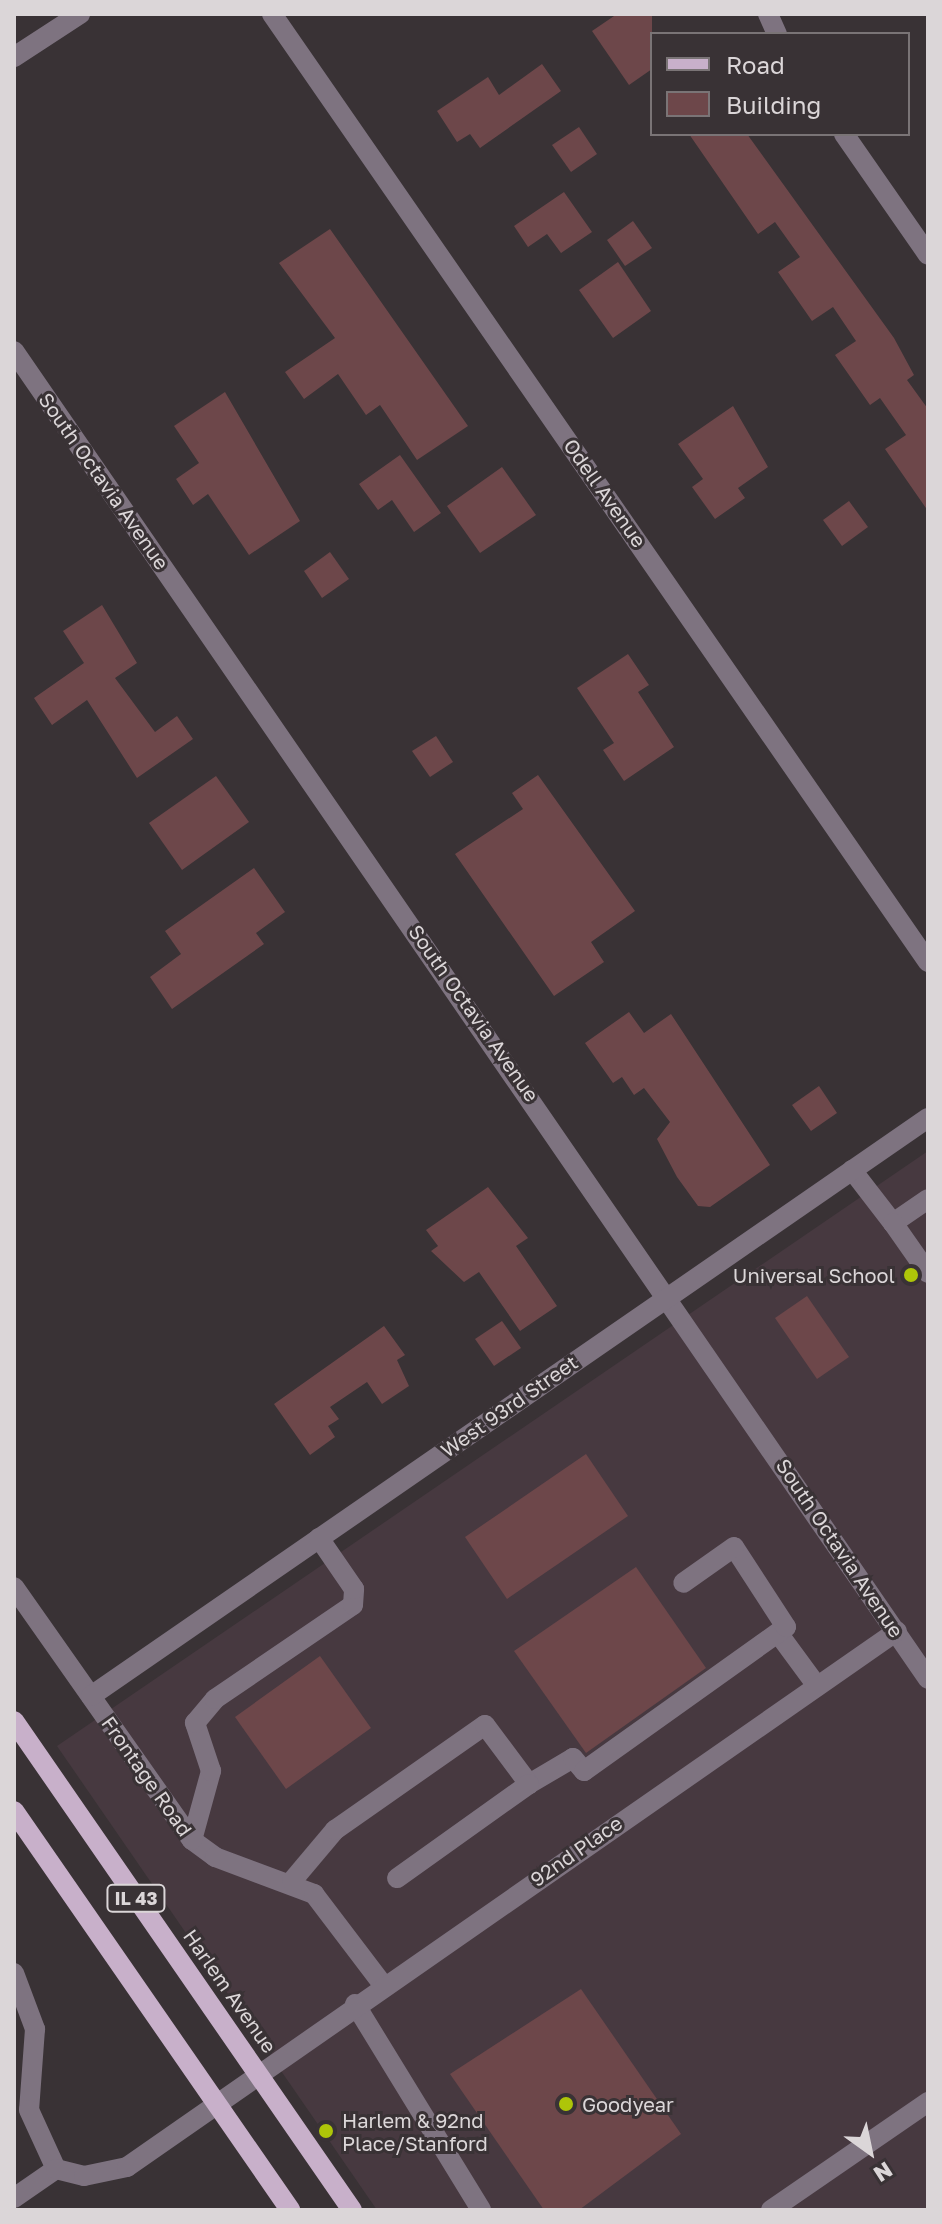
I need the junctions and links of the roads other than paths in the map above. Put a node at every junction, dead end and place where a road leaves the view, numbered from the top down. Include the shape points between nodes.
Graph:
1 (80, 14) edge
2 (277, 19) edge
3 (14, 57) edge
4 (845, 136) edge
5 (928, 255) edge
6 (14, 351) edge
7 (928, 962) edge
8 (928, 1118) edge
9 (852, 1170) junction
10 (928, 1199) edge
11 (893, 1223) junction
12 (928, 1273) edge
13 (669, 1295) junction
14 (319, 1538) junction
15 (683, 1583) dead end
16 (14, 1587) edge
17 (897, 1631) junction
18 (778, 1633) junction
19 (928, 1679) edge
20 (817, 1686) junction
21 (91, 1696) junction
22 (14, 1721) edge
23 (529, 1784) junction
24 (14, 1811) edge
25 (192, 1840) junction
26 (397, 1878) dead end
27 (292, 1881) junction
28 (14, 1973) edge
29 (383, 1985) junction
30 (355, 2004) junction
31 (259, 2076) junction
32 (928, 2102) edge
33 (219, 2107) junction
34 (56, 2169) junction
35 (14, 2198) edge
36 (290, 2210) edge
37 (352, 2210) edge
38 (481, 2210) edge
39 (771, 2210) edge

1 - 3 street
2 - 7 street, Odell Avenue
4 - 5 street
6 - 13 street, South Octavia Avenue
8 - 9 street, West 93rd Street
9 - 11 street
9 - 13 street, West 93rd Street
10 - 11 street
11 - 12 street
13 - 14 street, West 93rd Street
13 - 17 street, South Octavia Avenue
14 - 21 street, West 93rd Street
14 - 25 street via 354,1589 353,1605 215,1699 195,1723 211,1771
15 - 18 street via 734,1547 786,1627
16 - 21 street, Frontage Road
17 - 19 street, South Octavia Avenue
17 - 20 street, 92nd Place
18 - 20 street
18 - 23 street via 584,1771 573,1758
20 - 29 street, 92nd Place
21 - 25 street, Frontage Road
22 - 31 main road, Harlem Avenue / IL 43
23 - 26 street
23 - 27 street via 485,1725 335,1830
24 - 33 main road, IL 43
25 - 27 street, Frontage Road via 215,1857
27 - 29 street, Frontage Road via 333,1912
28 - 34 street via 35,2029 29,2110
29 - 30 street, 92nd Place
30 - 31 street, 92nd Place
30 - 38 street
31 - 33 street, 92nd Place
31 - 37 main road, Harlem Avenue / IL 43
32 - 39 street
33 - 34 street, 92nd Place via 127,2167 84,2176
33 - 36 main road, IL 43
34 - 35 street

